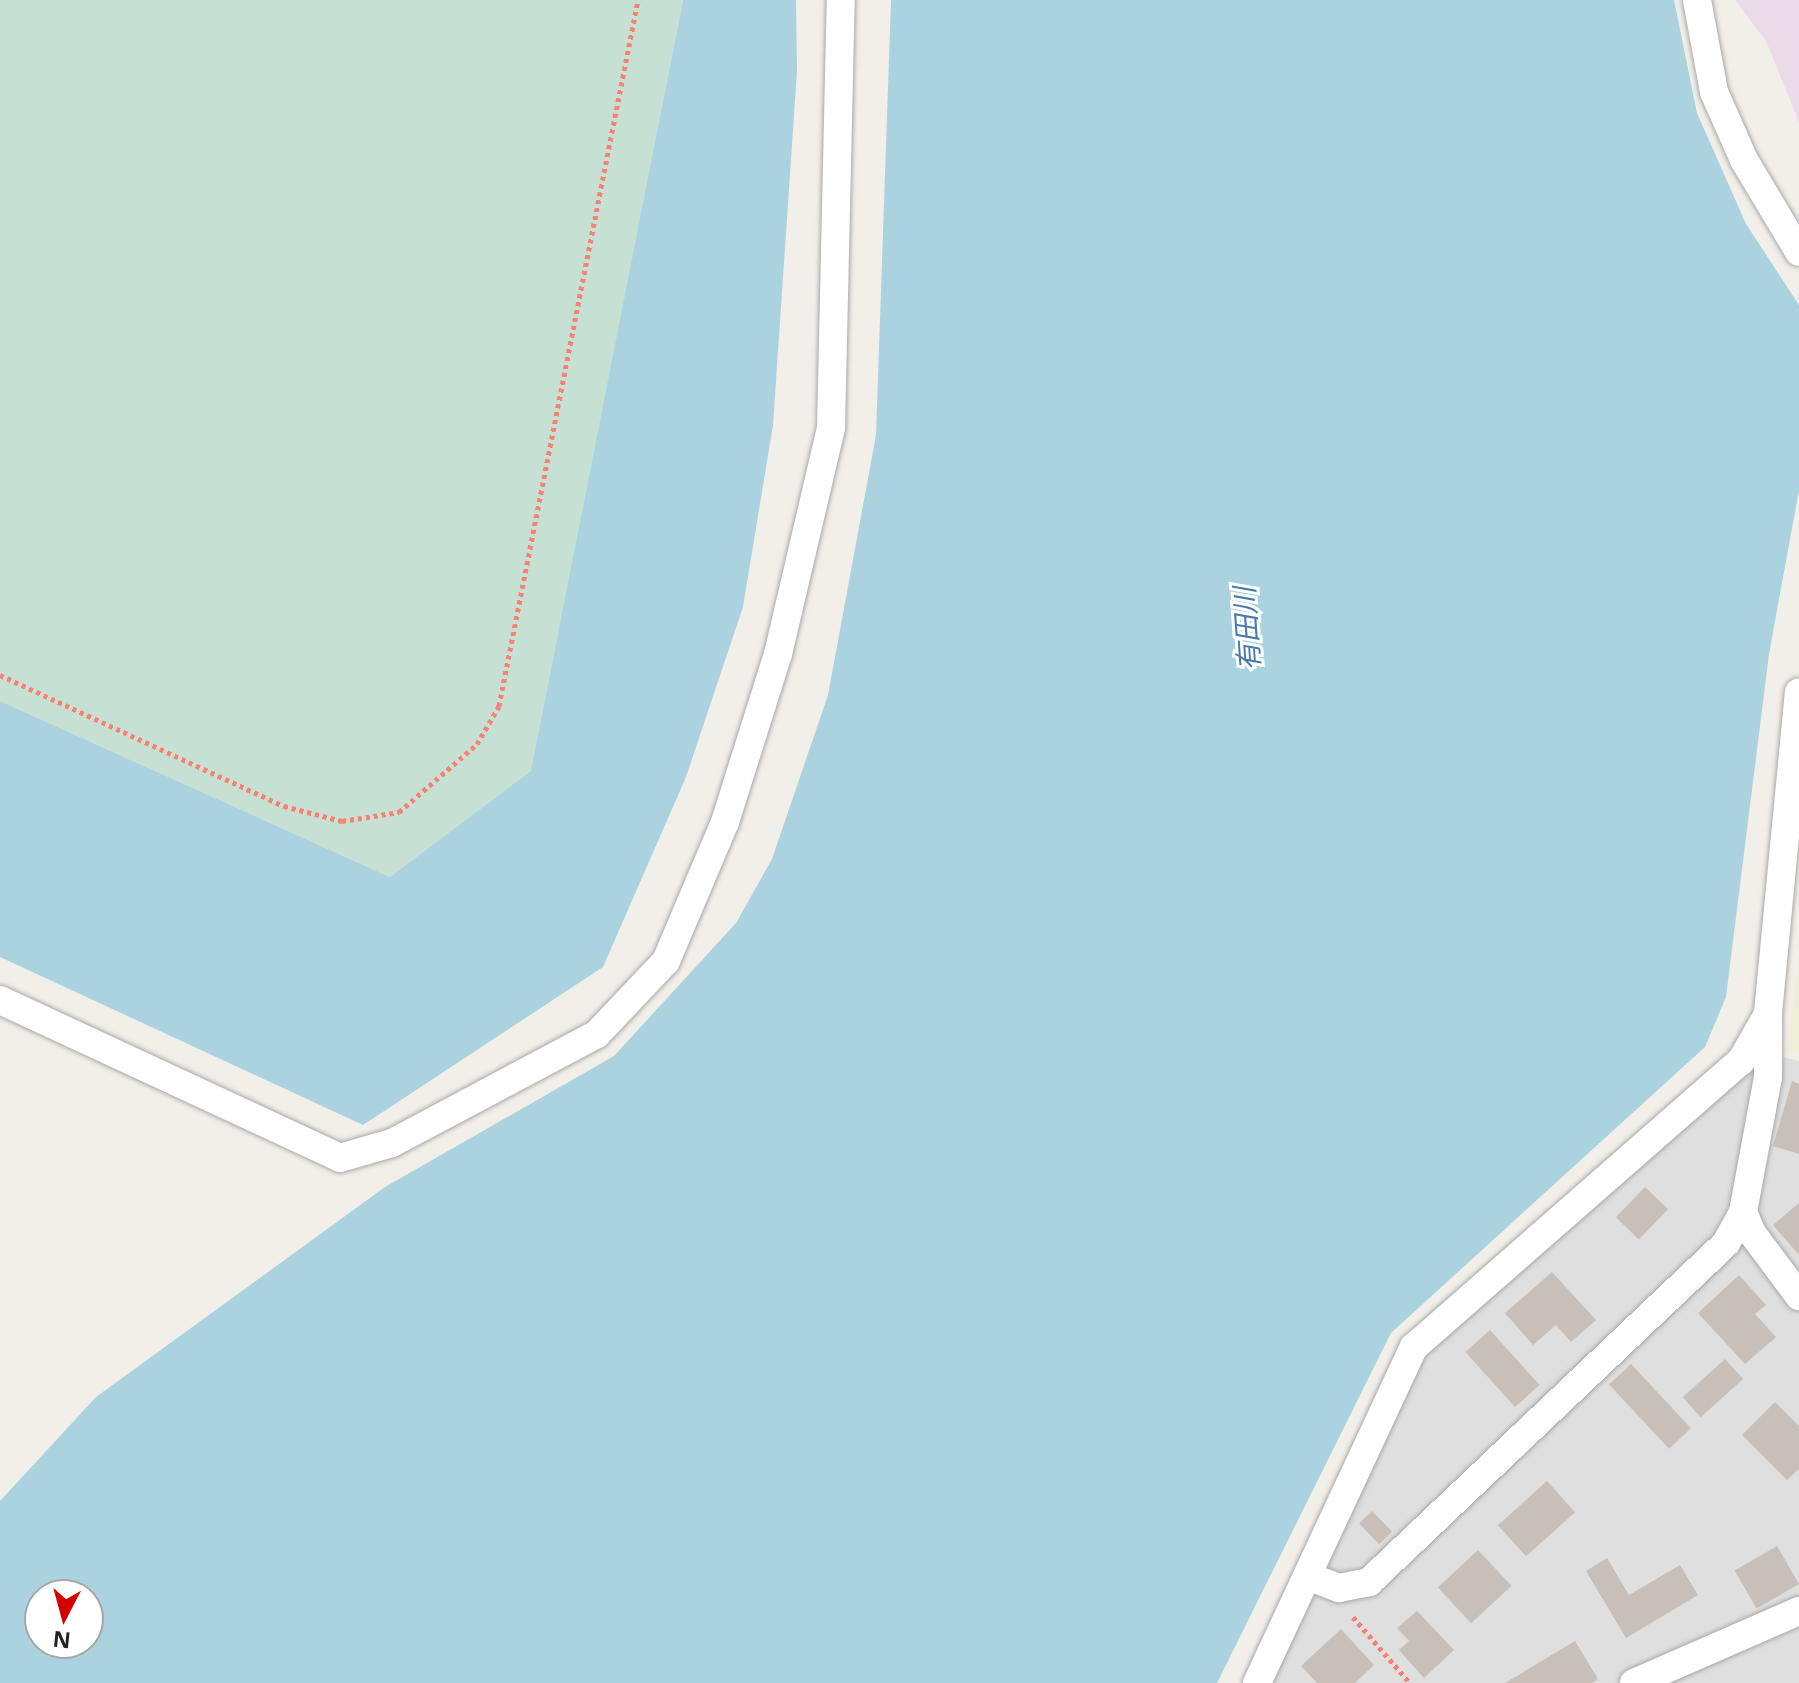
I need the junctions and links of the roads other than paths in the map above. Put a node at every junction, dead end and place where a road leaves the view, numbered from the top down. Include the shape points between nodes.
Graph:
1 (841, 0) edge
2 (1697, 0) edge
3 (1799, 252) edge
4 (1799, 692) edge
5 (0, 1000) edge
6 (1768, 1013) junction
7 (1743, 1212) junction
8 (1799, 1296) edge
9 (1310, 1577) junction
10 (1799, 1611) edge
11 (1257, 1683) edge
12 (1634, 1683) edge

1 - 5 street via 831,428 778,654 725,822 666,961 597,1034 392,1143 340,1158
2 - 3 street via 1714,92 1744,160
4 - 6 street
6 - 7 street via 1768,1077
6 - 9 street via 1741,1061 1414,1347
7 - 8 street via 1752,1233
7 - 9 street via 1726,1243 1369,1582 1339,1588
9 - 11 street
10 - 12 street

